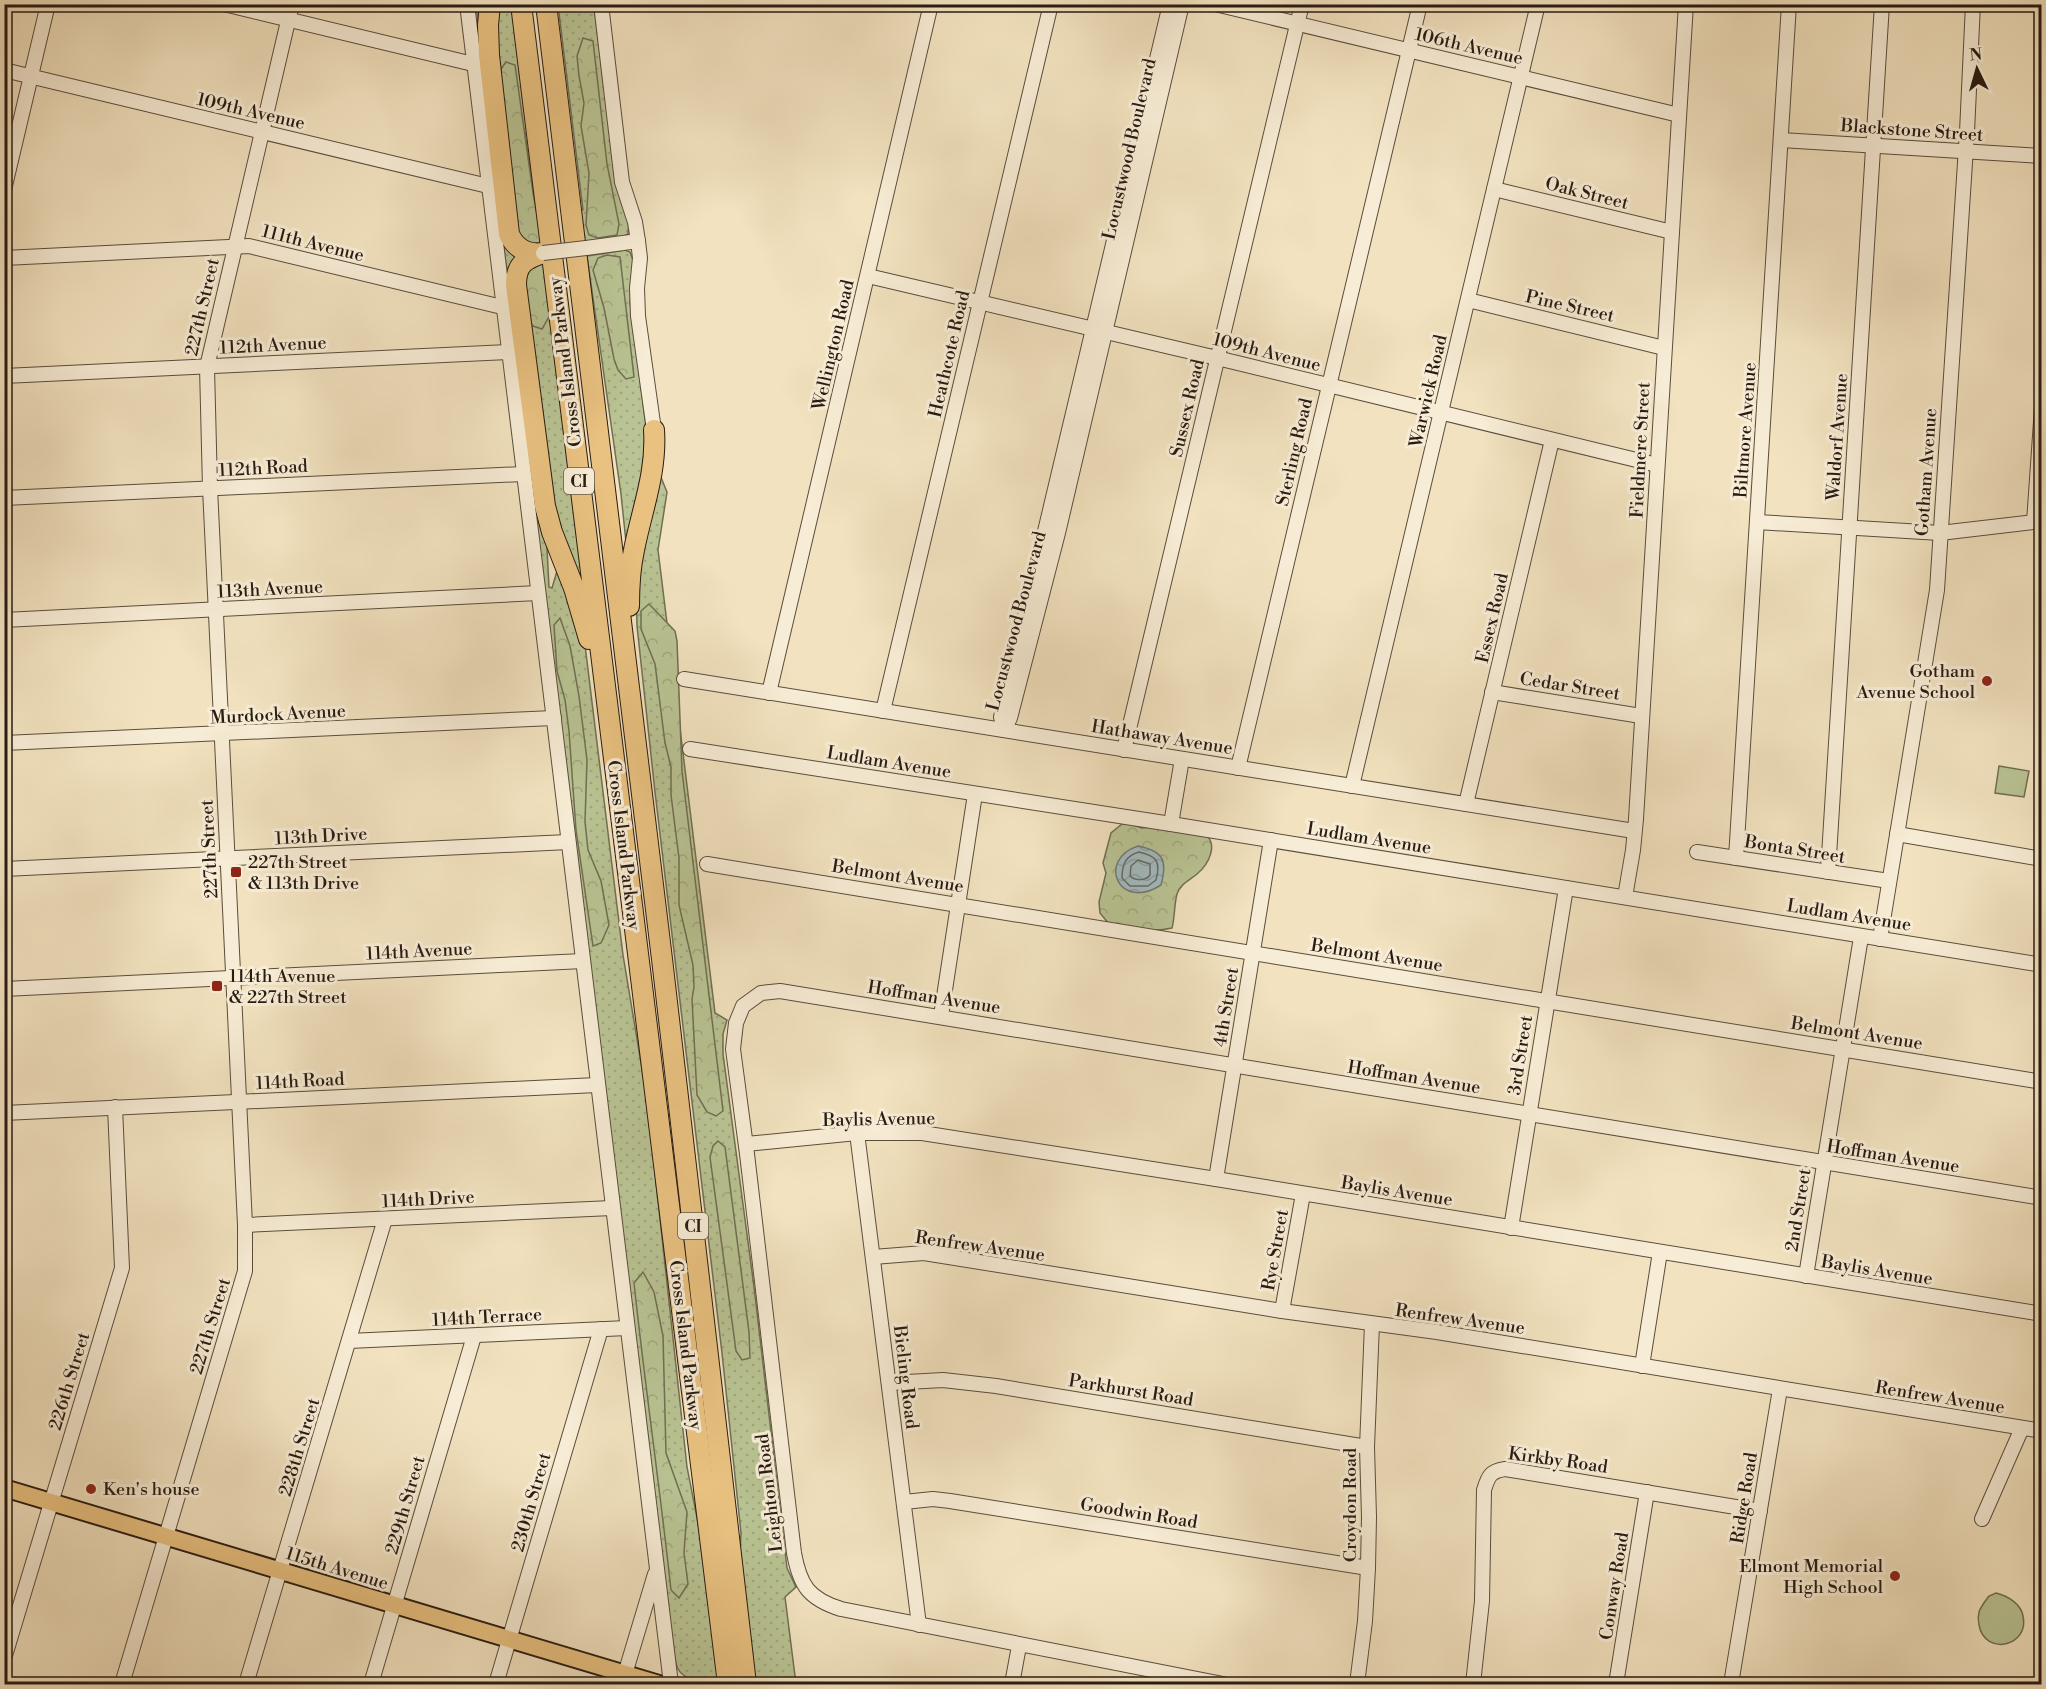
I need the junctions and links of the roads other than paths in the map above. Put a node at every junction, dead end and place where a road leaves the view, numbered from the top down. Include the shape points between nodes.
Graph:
1 (48, 4) edge
2 (224, 4) edge
3 (292, 4) edge
4 (467, 4) edge
5 (490, 4) edge
6 (521, 4) edge
7 (546, 4) edge
8 (601, 4) edge
9 (931, 4) edge
10 (1052, 4) edge
11 (1170, 4) edge
12 (1182, 4) edge
13 (1215, 4) edge
14 (1302, 4) edge
15 (1420, 4) edge
16 (1538, 4) edge
17 (1686, 4) edge
18 (1789, 4) edge
19 (1882, 4) edge
20 (1973, 4) edge
21 (288, 20) junction
22 (1297, 25) junction
23 (1408, 50) junction
24 (473, 64) junction
25 (4, 70) edge
26 (31, 77) junction
27 (1521, 77) junction
28 (1679, 115) junction
29 (262, 132) junction
30 (1781, 140) junction
31 (10, 142) edge
32 (1873, 146) junction
33 (1965, 151) junction
34 (2042, 156) edge
35 (1138, 163) junction
36 (488, 186) junction
37 (1494, 189) junction
38 (4, 190) edge
39 (1672, 232) junction
40 (638, 241) junction
41 (234, 247) junction
42 (543, 253) junction
43 (4, 258) edge
44 (868, 276) junction
45 (1468, 300) junction
46 (980, 302) junction
47 (502, 307) junction
48 (1098, 331) junction
49 (1664, 348) junction
50 (508, 352) junction
51 (1217, 358) junction
52 (207, 367) junction
53 (4, 376) edge
54 (1328, 385) junction
55 (2042, 407) edge
56 (1441, 413) junction
57 (654, 430) joint
58 (1552, 440) junction
59 (1657, 465) junction
60 (523, 474) junction
61 (210, 488) junction
62 (4, 498) edge
63 (2038, 521) edge
64 (1757, 522) junction
65 (1849, 528) junction
66 (1940, 533) junction
67 (538, 593) junction
68 (216, 610) junction
69 (4, 620) edge
70 (684, 679) dead end
71 (1492, 692) junction
72 (769, 693) junction
73 (606, 700) junction
74 (631, 704) junction
75 (883, 711) junction
76 (1641, 716) junction
77 (554, 718) junction
78 (1004, 730) junction
79 (222, 734) junction
80 (4, 743) edge
81 (690, 749) dead end
82 (1124, 750) junction
83 (1182, 759) junction
84 (1238, 768) junction
85 (1352, 786) junction
86 (975, 794) junction
87 (1466, 804) junction
88 (1171, 824) junction
89 (1634, 831) junction
90 (1897, 834) junction
91 (1271, 840) junction
92 (568, 842) junction
93 (1697, 852) dead end
94 (228, 858) junction
95 (1736, 858) junction
96 (2042, 859) edge
97 (708, 864) dead end
98 (4, 869) edge
99 (1828, 872) junction
100 (1889, 881) junction
101 (1566, 888) junction
102 (1625, 897) junction
103 (958, 904) junction
104 (1861, 937) junction
105 (1880, 939) junction
106 (1253, 953) junction
107 (583, 961) junction
108 (2042, 965) edge
109 (233, 978) junction
110 (4, 988) edge
111 (780, 991) joint
112 (1548, 1001) junction
113 (941, 1016) junction
114 (1843, 1049) junction
115 (1234, 1066) junction
116 (2042, 1082) edge
117 (597, 1085) junction
118 (239, 1102) junction
119 (115, 1107) junction
120 (4, 1113) edge
121 (1529, 1114) junction
122 (857, 1133) junction
123 (746, 1144) junction
124 (1824, 1163) junction
125 (1216, 1179) junction
126 (1303, 1194) junction
127 (2042, 1198) edge
128 (612, 1208) junction
129 (385, 1219) junction
130 (245, 1226) junction
131 (1511, 1228) junction
132 (1660, 1252) junction
133 (873, 1257) junction
134 (1806, 1276) junction
135 (1282, 1311) junction
136 (2042, 1314) edge
137 (1372, 1324) junction
138 (627, 1328) junction
139 (601, 1329) junction
140 (474, 1336) junction
141 (349, 1341) junction
142 (1642, 1366) junction
143 (889, 1383) junction
144 (1780, 1389) junction
145 (2022, 1428) junction
146 (2042, 1431) edge
147 (1367, 1447) junction
148 (4, 1488) edge
149 (1647, 1492) junction
150 (52, 1502) junction
151 (903, 1502) junction
152 (1760, 1511) junction
153 (1982, 1519) dead end
154 (166, 1537) junction
155 (1368, 1568) junction
156 (656, 1569) junction
157 (280, 1571) junction
158 (395, 1605) junction
159 (919, 1625) junction
160 (510, 1639) junction
161 (1019, 1646) junction
162 (4, 1659) edge
163 (736, 1678) edge
164 (623, 1679) edge
165 (122, 1684) edge
166 (246, 1684) edge
167 (371, 1684) edge
168 (496, 1684) edge
169 (659, 1684) edge
170 (671, 1684) edge
171 (1012, 1684) edge
172 (1223, 1684) edge
173 (1357, 1684) edge
174 (1473, 1684) edge
175 (1616, 1684) edge
176 (1731, 1684) edge

1 - 26 street
2 - 21 street
3 - 21 street, 227th Street
4 - 24 street
5 - 42 highway via 489,56 509,234 524,250
6 - 73 highway, Cross Island Parkway / CI
7 - 74 highway, Cross Island Parkway / CI
8 - 40 street via 622,182
9 - 44 street, Wellington Road
10 - 46 street, Heathcote Road
11 - 35 street, Locustwood Boulevard
12 - 35 street, Locustwood Boulevard
13 - 22 street, 106th Avenue
14 - 22 street, Sussex Road
15 - 23 street, Sterling Road
16 - 27 street, Warwick Road
17 - 28 street, Fieldmere Street
18 - 30 street, Biltmore Avenue
19 - 32 street, Waldorf Avenue
20 - 33 street, Gotham Avenue
21 - 24 street
21 - 29 street, 227th Street
22 - 23 street, 106th Avenue
22 - 51 street, Sussex Road
23 - 27 street, 106th Avenue
23 - 54 street, Sterling Road
24 - 36 street
25 - 26 street, 109th Avenue
26 - 29 street, 109th Avenue
26 - 31 street
27 - 28 street, 106th Avenue
27 - 37 street, Warwick Road
28 - 39 street, Fieldmere Street
29 - 36 street, 109th Avenue
29 - 41 street, 227th Street
30 - 32 street, Blackstone Street
30 - 64 street, Biltmore Avenue
31 - 38 street
32 - 33 street, Blackstone Street
32 - 65 street, Waldorf Avenue
33 - 34 street, Blackstone Street
33 - 66 street, Gotham Avenue
35 - 48 street, Locustwood Boulevard
36 - 47 street
37 - 39 street, Oak Street
37 - 45 street, Warwick Road
39 - 49 street, Fieldmere Street
40 - 42 street, bridge
40 - 57 street via 638,316
41 - 43 street, 111th Avenue
41 - 47 street, 111th Avenue via 249,246
41 - 52 street, 227th Street
42 - 73 highway via 522,262 515,281 540,479 552,532 574,588
44 - 46 street, 109th Avenue
44 - 72 street, Wellington Road
45 - 49 street, Pine Street
45 - 56 street, Warwick Road
46 - 48 street, 109th Avenue
46 - 75 street, Heathcote Road
47 - 50 street
48 - 51 street, 109th Avenue
48 - 78 street, Locustwood Boulevard via 1051,532 1001,717
49 - 59 street, Fieldmere Street
50 - 52 street, 112th Avenue
50 - 60 street
51 - 54 street, 109th Avenue
51 - 82 street, Sussex Road
52 - 53 street, 112th Avenue
52 - 61 street, 227th Street
54 - 56 street, 109th Avenue
54 - 84 street, Sterling Road
55 - 63 street
56 - 58 street, 109th Avenue
56 - 85 street, Warwick Road
57 - 74 highway via 653,471 630,574
58 - 59 street, 109th Avenue
58 - 71 street, Essex Road
59 - 76 street, Fieldmere Street
60 - 61 street, 112th Road
60 - 67 street
61 - 62 street, 112th Road
61 - 68 street, 227th Street
63 - 66 street
64 - 65 street
64 - 95 street, Biltmore Avenue
65 - 66 street
65 - 99 street, Waldorf Avenue
66 - 90 street, Gotham Avenue via 1936,590
67 - 68 street, 113th Avenue
67 - 77 street
68 - 69 street, 113th Avenue
68 - 79 street, 227th Street
70 - 72 street, Hathaway Avenue
71 - 76 street, Cedar Street
71 - 87 street, Essex Road
72 - 75 street, Hathaway Avenue
73 - 163 highway, Cross Island Parkway / CI
74 - 163 highway, Cross Island Parkway / CI
75 - 78 street, Hathaway Avenue
76 - 89 street, Fieldmere Street
77 - 79 street, Murdock Avenue
77 - 92 street
78 - 82 street, Hathaway Avenue
79 - 80 street, Murdock Avenue
79 - 94 street, 227th Street
81 - 86 street, Ludlam Avenue
82 - 83 street, Hathaway Avenue
83 - 84 street, Hathaway Avenue
83 - 88 street
84 - 85 street, Hathaway Avenue
85 - 87 street, Hathaway Avenue
86 - 88 street, Ludlam Avenue
86 - 103 street
87 - 89 street, Hathaway Avenue
88 - 91 street, Ludlam Avenue
89 - 102 street, Fieldmere Street
90 - 96 street
90 - 100 street, Gotham Avenue
91 - 101 street, Ludlam Avenue
91 - 106 street, 4th Street
92 - 94 street, 113th Drive
92 - 107 street
93 - 95 street, Bonta Street
94 - 98 street, 113th Drive
94 - 109 street, 227th Street
95 - 99 street, Bonta Street
97 - 103 street, Belmont Avenue
99 - 100 street, Bonta Street
100 - 105 street, Gotham Avenue
101 - 102 street, Ludlam Avenue
101 - 112 street, 3rd Street
102 - 104 street, Ludlam Avenue
103 - 106 street, Belmont Avenue
103 - 113 street
104 - 105 street, Ludlam Avenue
104 - 114 street, 2nd Street
105 - 108 street, Ludlam Avenue
106 - 112 street, Belmont Avenue
106 - 115 street, 4th Street
107 - 109 street, 114th Avenue
107 - 117 street
109 - 110 street, 114th Avenue
109 - 118 street, 227th Street
111 - 113 street, Hoffman Avenue
111 - 123 street, Leighton Road via 761,993 743,1006 736,1023 732,1049
112 - 114 street, Belmont Avenue
112 - 121 street, 3rd Street
113 - 115 street, Hoffman Avenue
114 - 116 street, Belmont Avenue
114 - 124 street, 2nd Street
115 - 121 street, Hoffman Avenue
115 - 125 street, 4th Street
117 - 118 street, 114th Road
117 - 128 street
118 - 119 street, 114th Road
118 - 130 street, 227th Street
119 - 120 street, 114th Road
119 - 150 street, 226th Street via 122,1268
121 - 124 street, Hoffman Avenue
121 - 131 street, 3rd Street
122 - 123 street, Baylis Avenue
122 - 125 street, Baylis Avenue via 922,1133
122 - 133 street, Bieling Road
123 - 159 street, Leighton Road via 793,1542 801,1580 814,1598 827,1605
124 - 127 street, Hoffman Avenue
124 - 134 street, 2nd Street
125 - 126 street, Baylis Avenue
126 - 131 street, Baylis Avenue
126 - 135 street, Rye Street
128 - 129 street, 114th Drive
128 - 138 street
129 - 130 street, 114th Drive
129 - 141 street, 228th Street
130 - 154 street, 227th Street via 245,1271
131 - 132 street, Baylis Avenue
132 - 134 street, Baylis Avenue
132 - 142 street
133 - 135 street, Renfrew Avenue via 924,1253
133 - 143 street, Bieling Road
134 - 136 street, Baylis Avenue
135 - 137 street, Renfrew Avenue
137 - 142 street, Renfrew Avenue
137 - 147 street, Croydon Road
138 - 139 street, 114th Terrace
138 - 156 street
139 - 140 street, 114th Terrace
139 - 160 street, 230th Street
140 - 141 street, 114th Terrace
140 - 158 street, 229th Street
141 - 157 street, 228th Street
142 - 144 street, Renfrew Avenue
143 - 147 street, Parkhurst Road via 943,1380 996,1386
143 - 151 street, Bieling Road
144 - 145 street, Renfrew Avenue
144 - 152 street, Ridge Road
145 - 146 street, Renfrew Avenue
145 - 153 street
147 - 155 street, Croydon Road
148 - 150 main road, 115th Avenue
149 - 152 street, Kirkby Road
149 - 174 street, Kirkby Road via 1505,1469 1489,1475 1484,1490 1482,1601
149 - 175 street, Conway Road
150 - 154 main road, 115th Avenue
150 - 162 street, 226th Street
151 - 155 street, Goodwin Road via 950,1500
151 - 159 street, Bieling Road
152 - 176 street, Ridge Road
154 - 157 main road, 115th Avenue
154 - 165 street, 227th Street
155 - 173 street, Croydon Road
156 - 164 street
156 - 170 street
157 - 158 main road, 115th Avenue
157 - 166 street, 228th Street
158 - 160 main road, 115th Avenue
158 - 167 street, 229th Street
159 - 161 street, Leighton Road
160 - 164 main road, 115th Avenue
160 - 168 street, 230th Street
161 - 171 street
161 - 172 street, Leighton Road
164 - 169 main road, 115th Avenue

